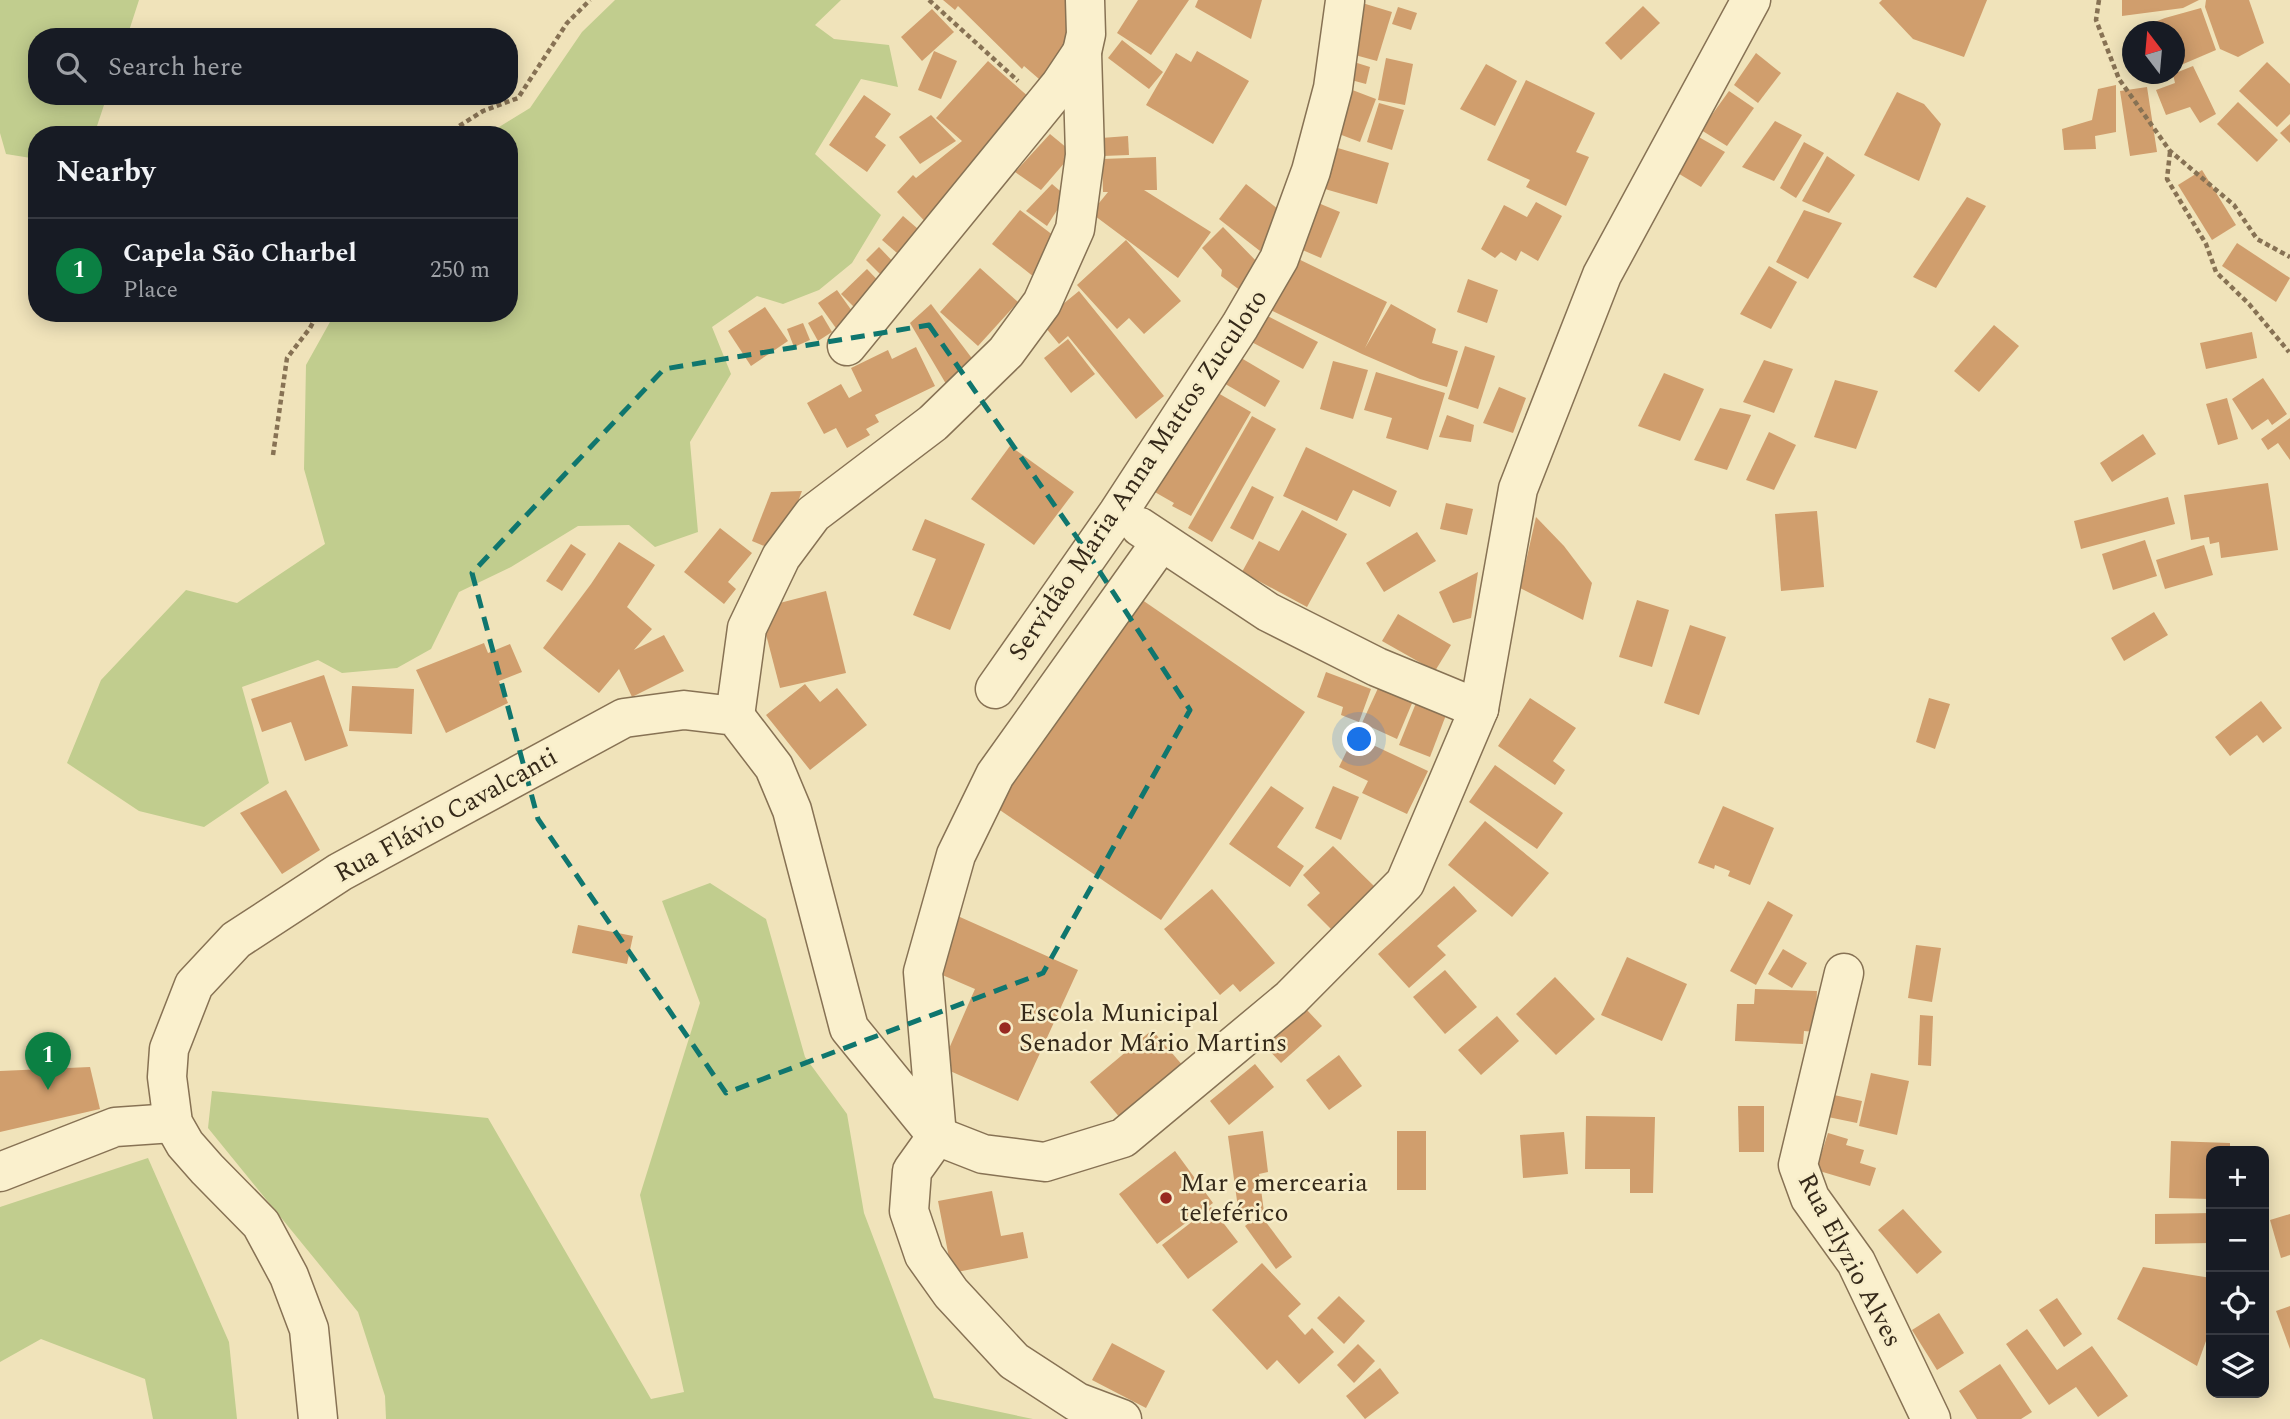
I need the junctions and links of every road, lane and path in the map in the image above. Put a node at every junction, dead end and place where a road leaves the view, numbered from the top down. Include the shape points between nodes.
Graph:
1 (590, 0) edge
2 (929, 0) edge
3 (1113, 0) edge
4 (1751, 0) edge
5 (2099, 0) edge
6 (1345, 1) edge
7 (1084, 29) edge
8 (518, 98) edge
9 (500, 105) edge
10 (1044, 105) junction
11 (459, 126) edge
12 (2170, 151) junction
13 (2290, 257) edge
14 (313, 322) edge
15 (848, 346) dead end
16 (2289, 352) edge
17 (273, 455) dead end
18 (1118, 513) junction
19 (1161, 542) junction
20 (995, 690) dead end
21 (1479, 709) junction
22 (735, 716) junction
23 (1843, 973) dead end
24 (173, 1123) junction
25 (937, 1136) junction
26 (0, 1172) edge
27 (318, 1419) edge
28 (1122, 1419) edge
29 (1931, 1419) edge

1 - 8 path via 566,23
2 - 10 path
3 - 7 street
4 - 21 street via 1602,275 1518,489
5 - 12 path via 2096,20 2119,79
6 - 18 street, Servidão Maria Anna Mattos Zuculoto via 1333,88 1311,171 1279,259
7 - 10 street
7 - 22 street via 1085,155 1075,229 1042,303 1006,352 933,424 813,514 781,557 747,628
9 - 11 path
10 - 15 street
12 - 13 path via 2234,205 2257,239
12 - 16 path via 2167,179 2206,244 2216,272
14 - 17 path via 286,358
18 - 19 street
18 - 20 street, Servidão Maria Anna Mattos Zuculoto
19 - 21 street via 1268,612 1377,667
19 - 25 street via 995,775 956,855 923,972
21 - 25 street via 1405,883 1291,998 1124,1138 1045,1162 983,1154
22 - 24 street, Rua Flávio Cavalcanti via 684,709 624,718 340,872 236,940 194,985 169,1049 167,1077
22 - 25 street via 774,767 792,810 849,1028
23 - 29 street, Rua Elyzio Alves via 1798,1165 1810,1198 1856,1262
24 - 26 street via 115,1127
24 - 27 street, Rua Flávio Cavalcanti via 185,1144 261,1224 289,1276 309,1329
25 - 28 street via 912,1171 909,1211 924,1255 951,1293 1014,1361 1077,1402

